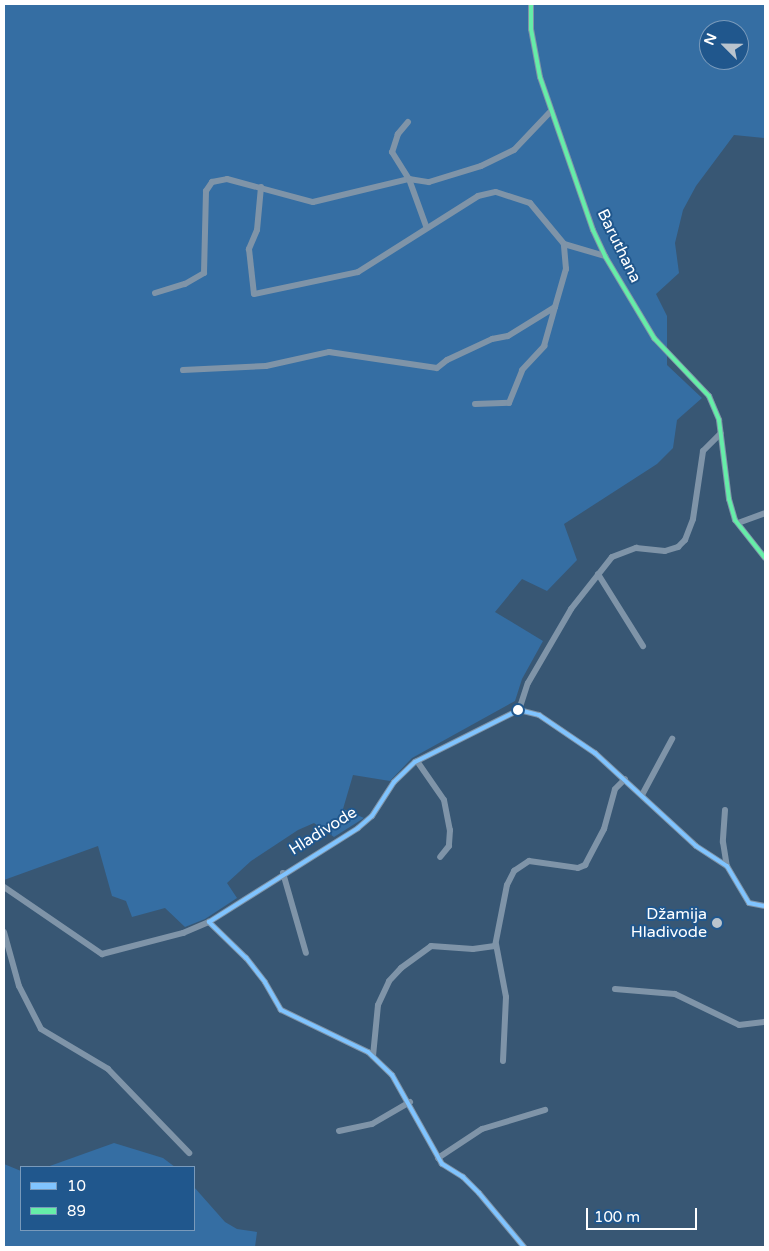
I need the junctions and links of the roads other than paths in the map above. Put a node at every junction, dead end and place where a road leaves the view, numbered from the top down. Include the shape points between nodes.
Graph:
1 (531, 4) edge
2 (551, 110) junction
3 (408, 122) dead end
4 (409, 179) junction
5 (261, 187) junction
6 (426, 226) junction
7 (564, 244) junction
8 (605, 256) junction
9 (155, 293) dead end
10 (555, 307) junction
11 (183, 370) dead end
12 (475, 404) dead end
13 (721, 433) junction
14 (765, 513) edge
15 (738, 523) junction
16 (765, 558) edge
17 (596, 575) junction
18 (644, 646) dead end
19 (519, 710) junction
20 (672, 739) dead end
21 (417, 761) junction
22 (625, 779) junction
23 (642, 795) junction
24 (725, 810) dead end
25 (440, 857) dead end
26 (727, 866) junction
27 (283, 873) junction
28 (4, 887) edge
29 (765, 906) edge
30 (209, 922) junction
31 (4, 932) edge
32 (496, 944) junction
33 (306, 953) dead end
34 (615, 989) dead end
35 (765, 1022) edge
36 (373, 1056) junction
37 (503, 1061) dead end
38 (410, 1102) junction
39 (545, 1110) dead end
40 (339, 1132) dead end
41 (189, 1153) dead end
42 (438, 1158) junction
43 (524, 1247) edge

1 - 2 street, Baruthana via 531,30 540,77
2 - 4 street via 514,150 481,166 429,182
2 - 8 street, Baruthana
3 - 4 street via 398,134 392,152
4 - 5 street via 313,202
4 - 6 street
5 - 6 street via 257,230 249,249 254,294 358,272
5 - 9 street via 227,179 208,186 202,248 204,273 185,284
6 - 7 street via 478,196 496,192 530,202
7 - 8 street
7 - 10 street via 566,269
8 - 13 street, Baruthana via 654,338 709,396
10 - 11 street via 508,336 492,339 447,360 438,368 329,352 266,366
10 - 12 street via 544,346 522,370 509,403
13 - 15 street, Baruthana via 729,499
13 - 17 street via 703,451 693,519 685,540 678,547 665,551 623,551 612,557
14 - 15 street
15 - 16 street, Baruthana
17 - 18 street
17 - 19 street via 538,664
19 - 21 street, Hladivode
19 - 22 street via 539,715 572,735
20 - 23 street
21 - 25 street via 444,800 449,846
21 - 27 street, Hladivode via 403,772 372,816 358,828
22 - 23 street
22 - 32 street via 615,789 604,829 585,865 578,868 529,861 514,871 507,885
23 - 26 street via 696,846
24 - 26 street via 722,842
26 - 29 street via 749,903
27 - 30 street, Hladivode
27 - 33 street
28 - 30 street, Hladivode via 102,954
30 - 36 street via 265,982 281,1010
31 - 41 street via 19,986 41,1029 108,1069
32 - 36 street via 489,949 431,946 401,968 389,981 378,1005
32 - 37 street via 506,997
34 - 35 street via 675,994 739,1025
36 - 38 street via 392,1075
38 - 40 street via 372,1124
38 - 42 street
39 - 42 street via 482,1129
42 - 43 street via 479,1193

